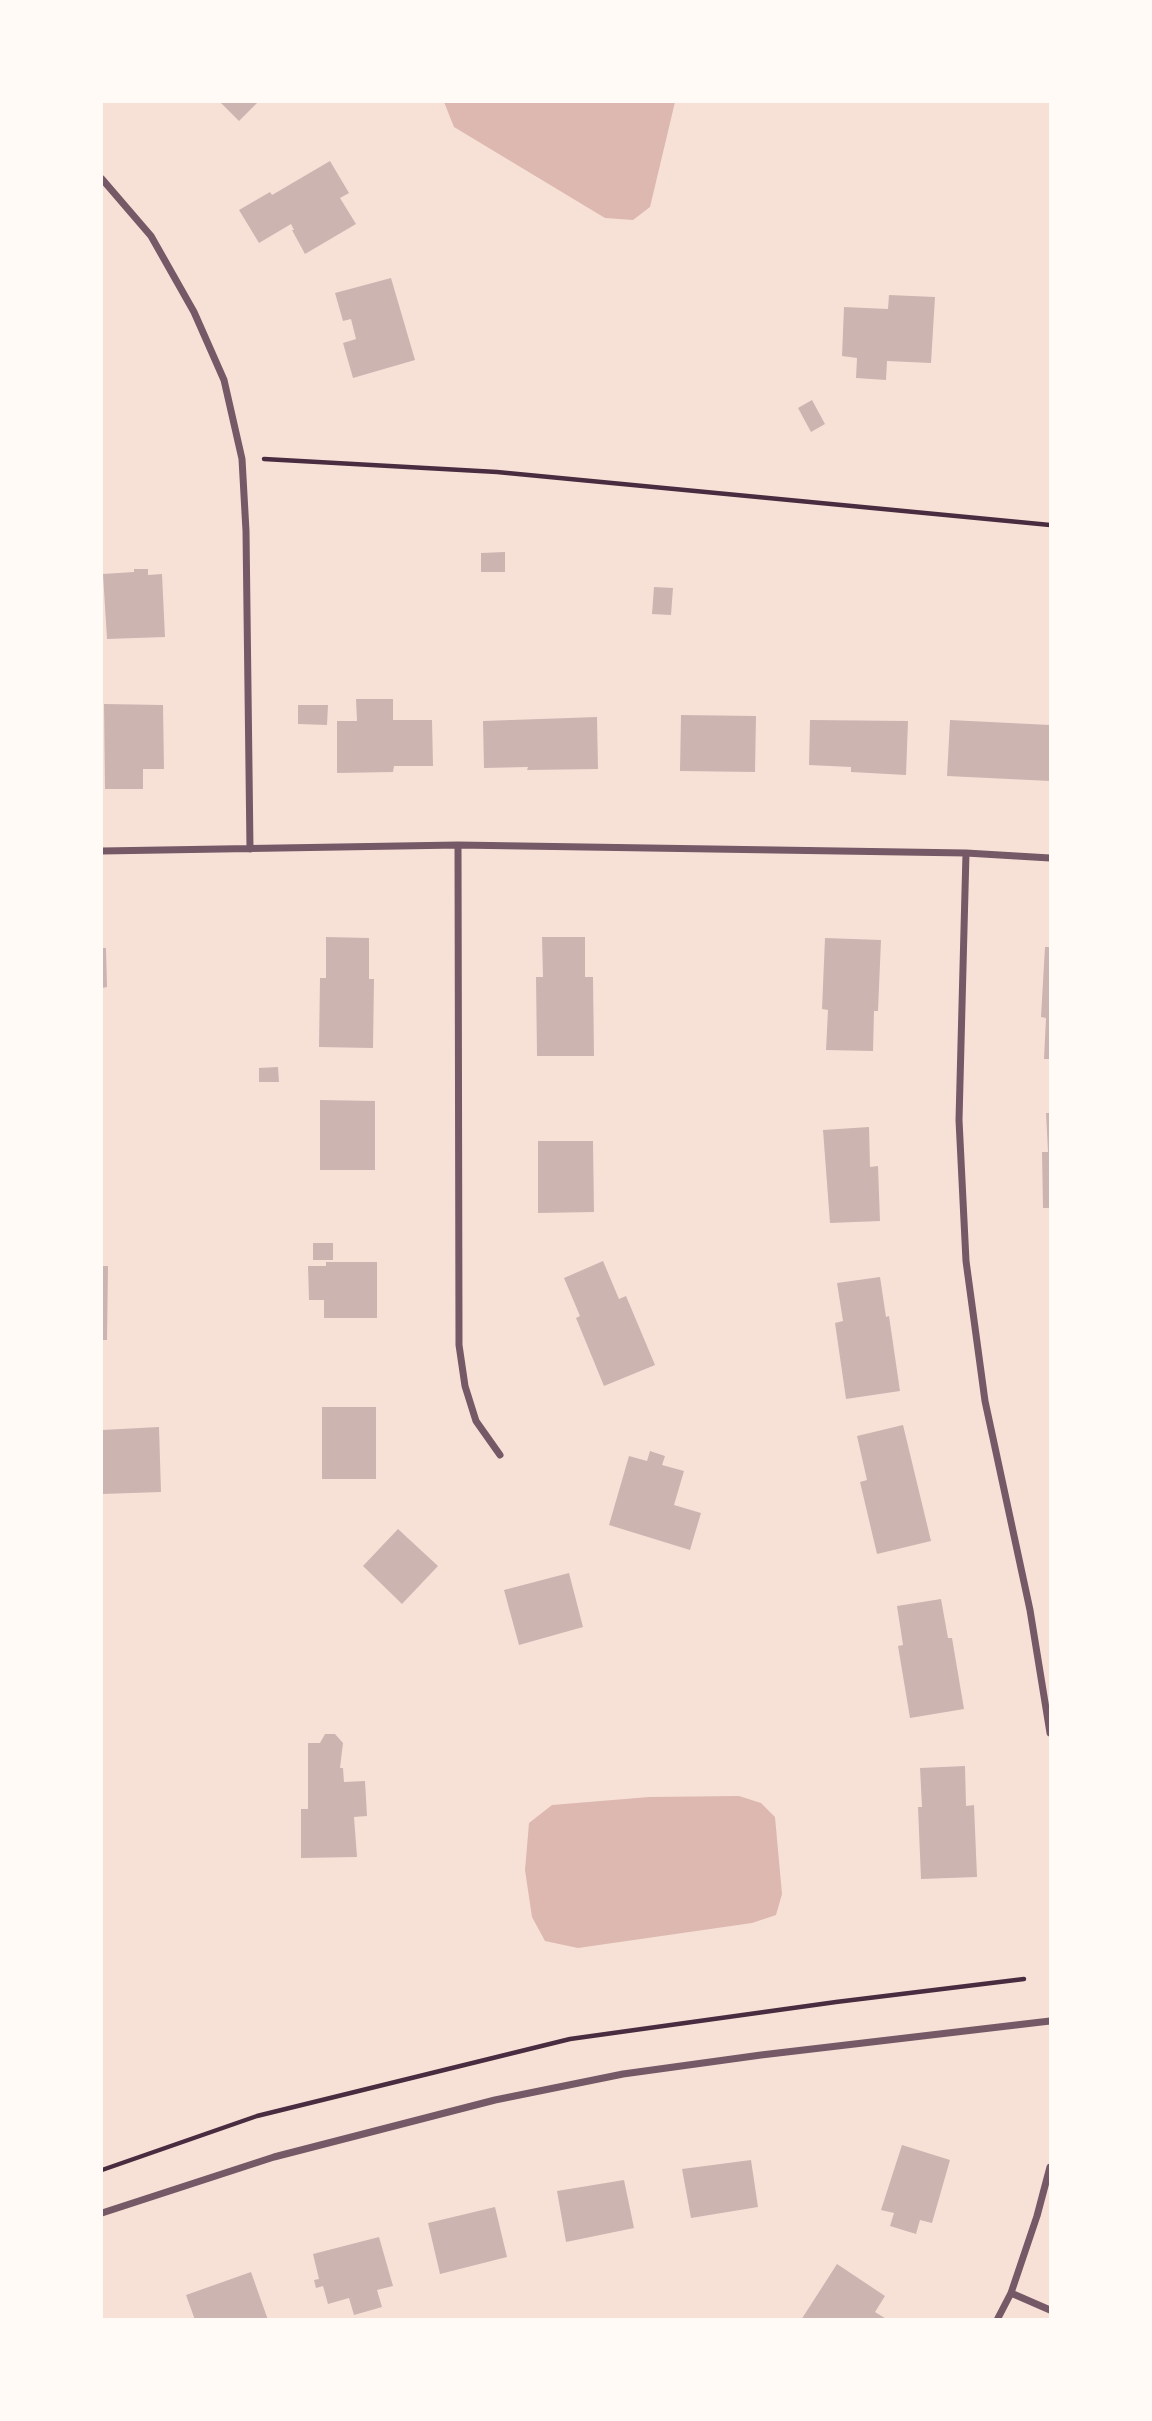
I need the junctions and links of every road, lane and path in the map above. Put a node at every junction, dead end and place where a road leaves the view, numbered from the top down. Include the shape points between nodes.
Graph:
1 (102, 179) edge
2 (242, 459) junction
3 (1051, 525) edge
4 (458, 845) junction
5 (250, 849) junction
6 (102, 851) edge
7 (966, 853) junction
8 (1051, 858) edge
9 (500, 1455) dead end
10 (1051, 1733) edge
11 (1024, 1979) dead end
12 (1051, 2021) edge
13 (1051, 2167) edge
14 (102, 2170) edge
15 (102, 2214) edge
16 (1012, 2293) junction
17 (1051, 2310) edge
18 (997, 2319) edge

1 - 2 street via 151,236 194,312 224,380
2 - 3 path via 498,472
2 - 5 street
4 - 5 street
4 - 7 street
4 - 9 street via 459,1345 465,1386 477,1421
5 - 6 street
7 - 8 street
7 - 10 street via 959,1120 966,1261 985,1401
11 - 14 path via 570,2039 257,2116
12 - 15 street via 623,2074 495,2100 300,2150
13 - 16 street
16 - 17 street
16 - 18 street

